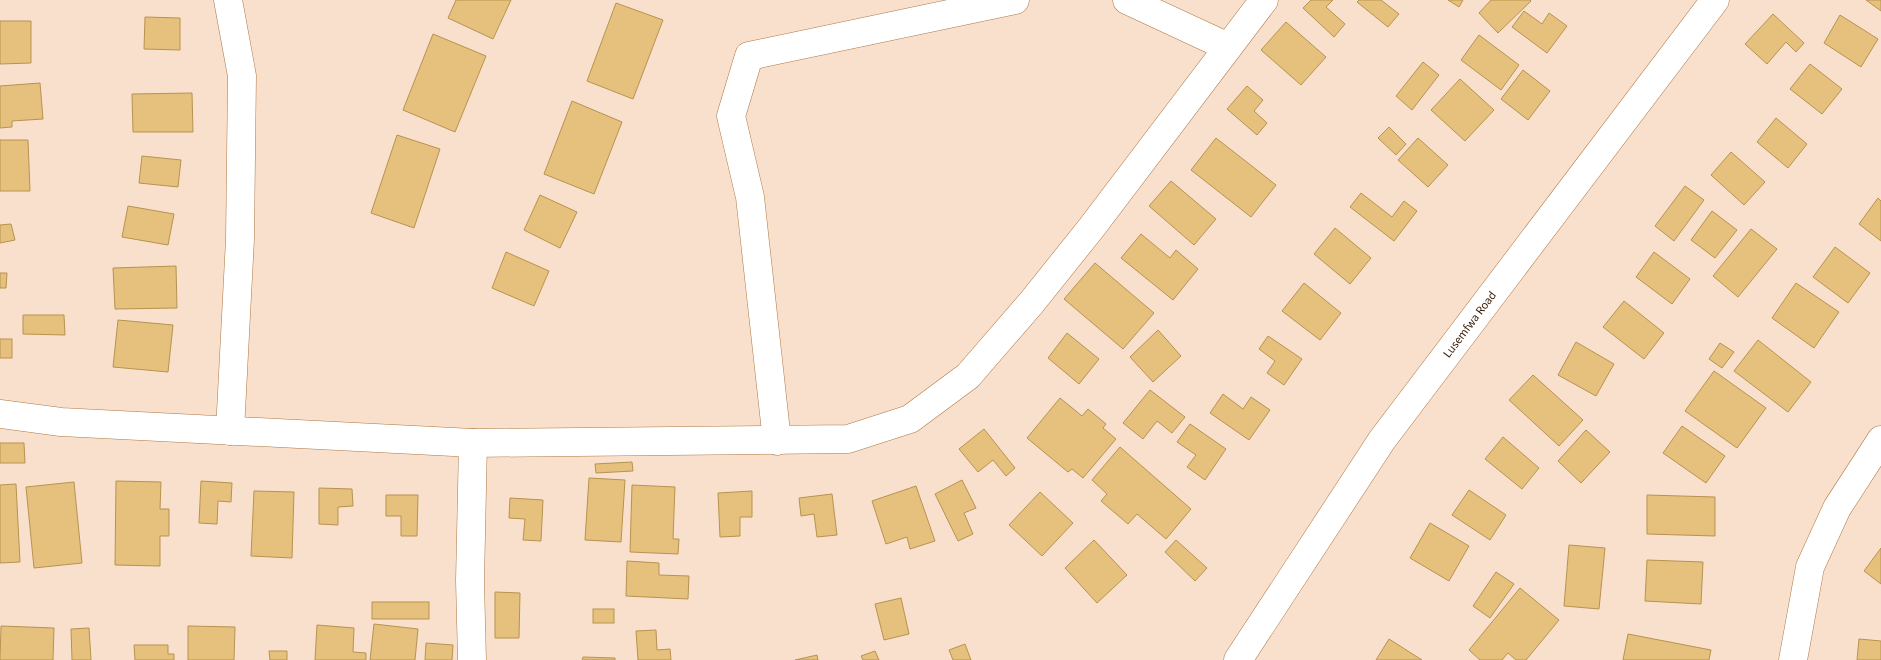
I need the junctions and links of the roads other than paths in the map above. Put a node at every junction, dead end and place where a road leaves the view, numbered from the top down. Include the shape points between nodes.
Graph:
1 (228, 0) edge
2 (1015, 0) edge
3 (1127, 0) edge
4 (1264, 0) edge
5 (1715, 0) edge
6 (1228, 47) junction
7 (0, 414) edge
8 (230, 431) junction
9 (1881, 440) edge
10 (777, 441) junction
11 (473, 443) junction
12 (472, 660) edge
13 (1238, 660) edge
14 (1793, 660) edge

1 - 8 street via 242,76 240,239
2 - 10 street via 749,56 731,116 750,198
3 - 6 street
4 - 6 street
5 - 13 street, Lusemfwa Road via 1382,440
6 - 10 street via 1086,234 968,376 910,419 848,439
7 - 8 street via 61,422
8 - 11 street
9 - 14 street via 1837,508 1810,567
10 - 11 street
11 - 12 street

